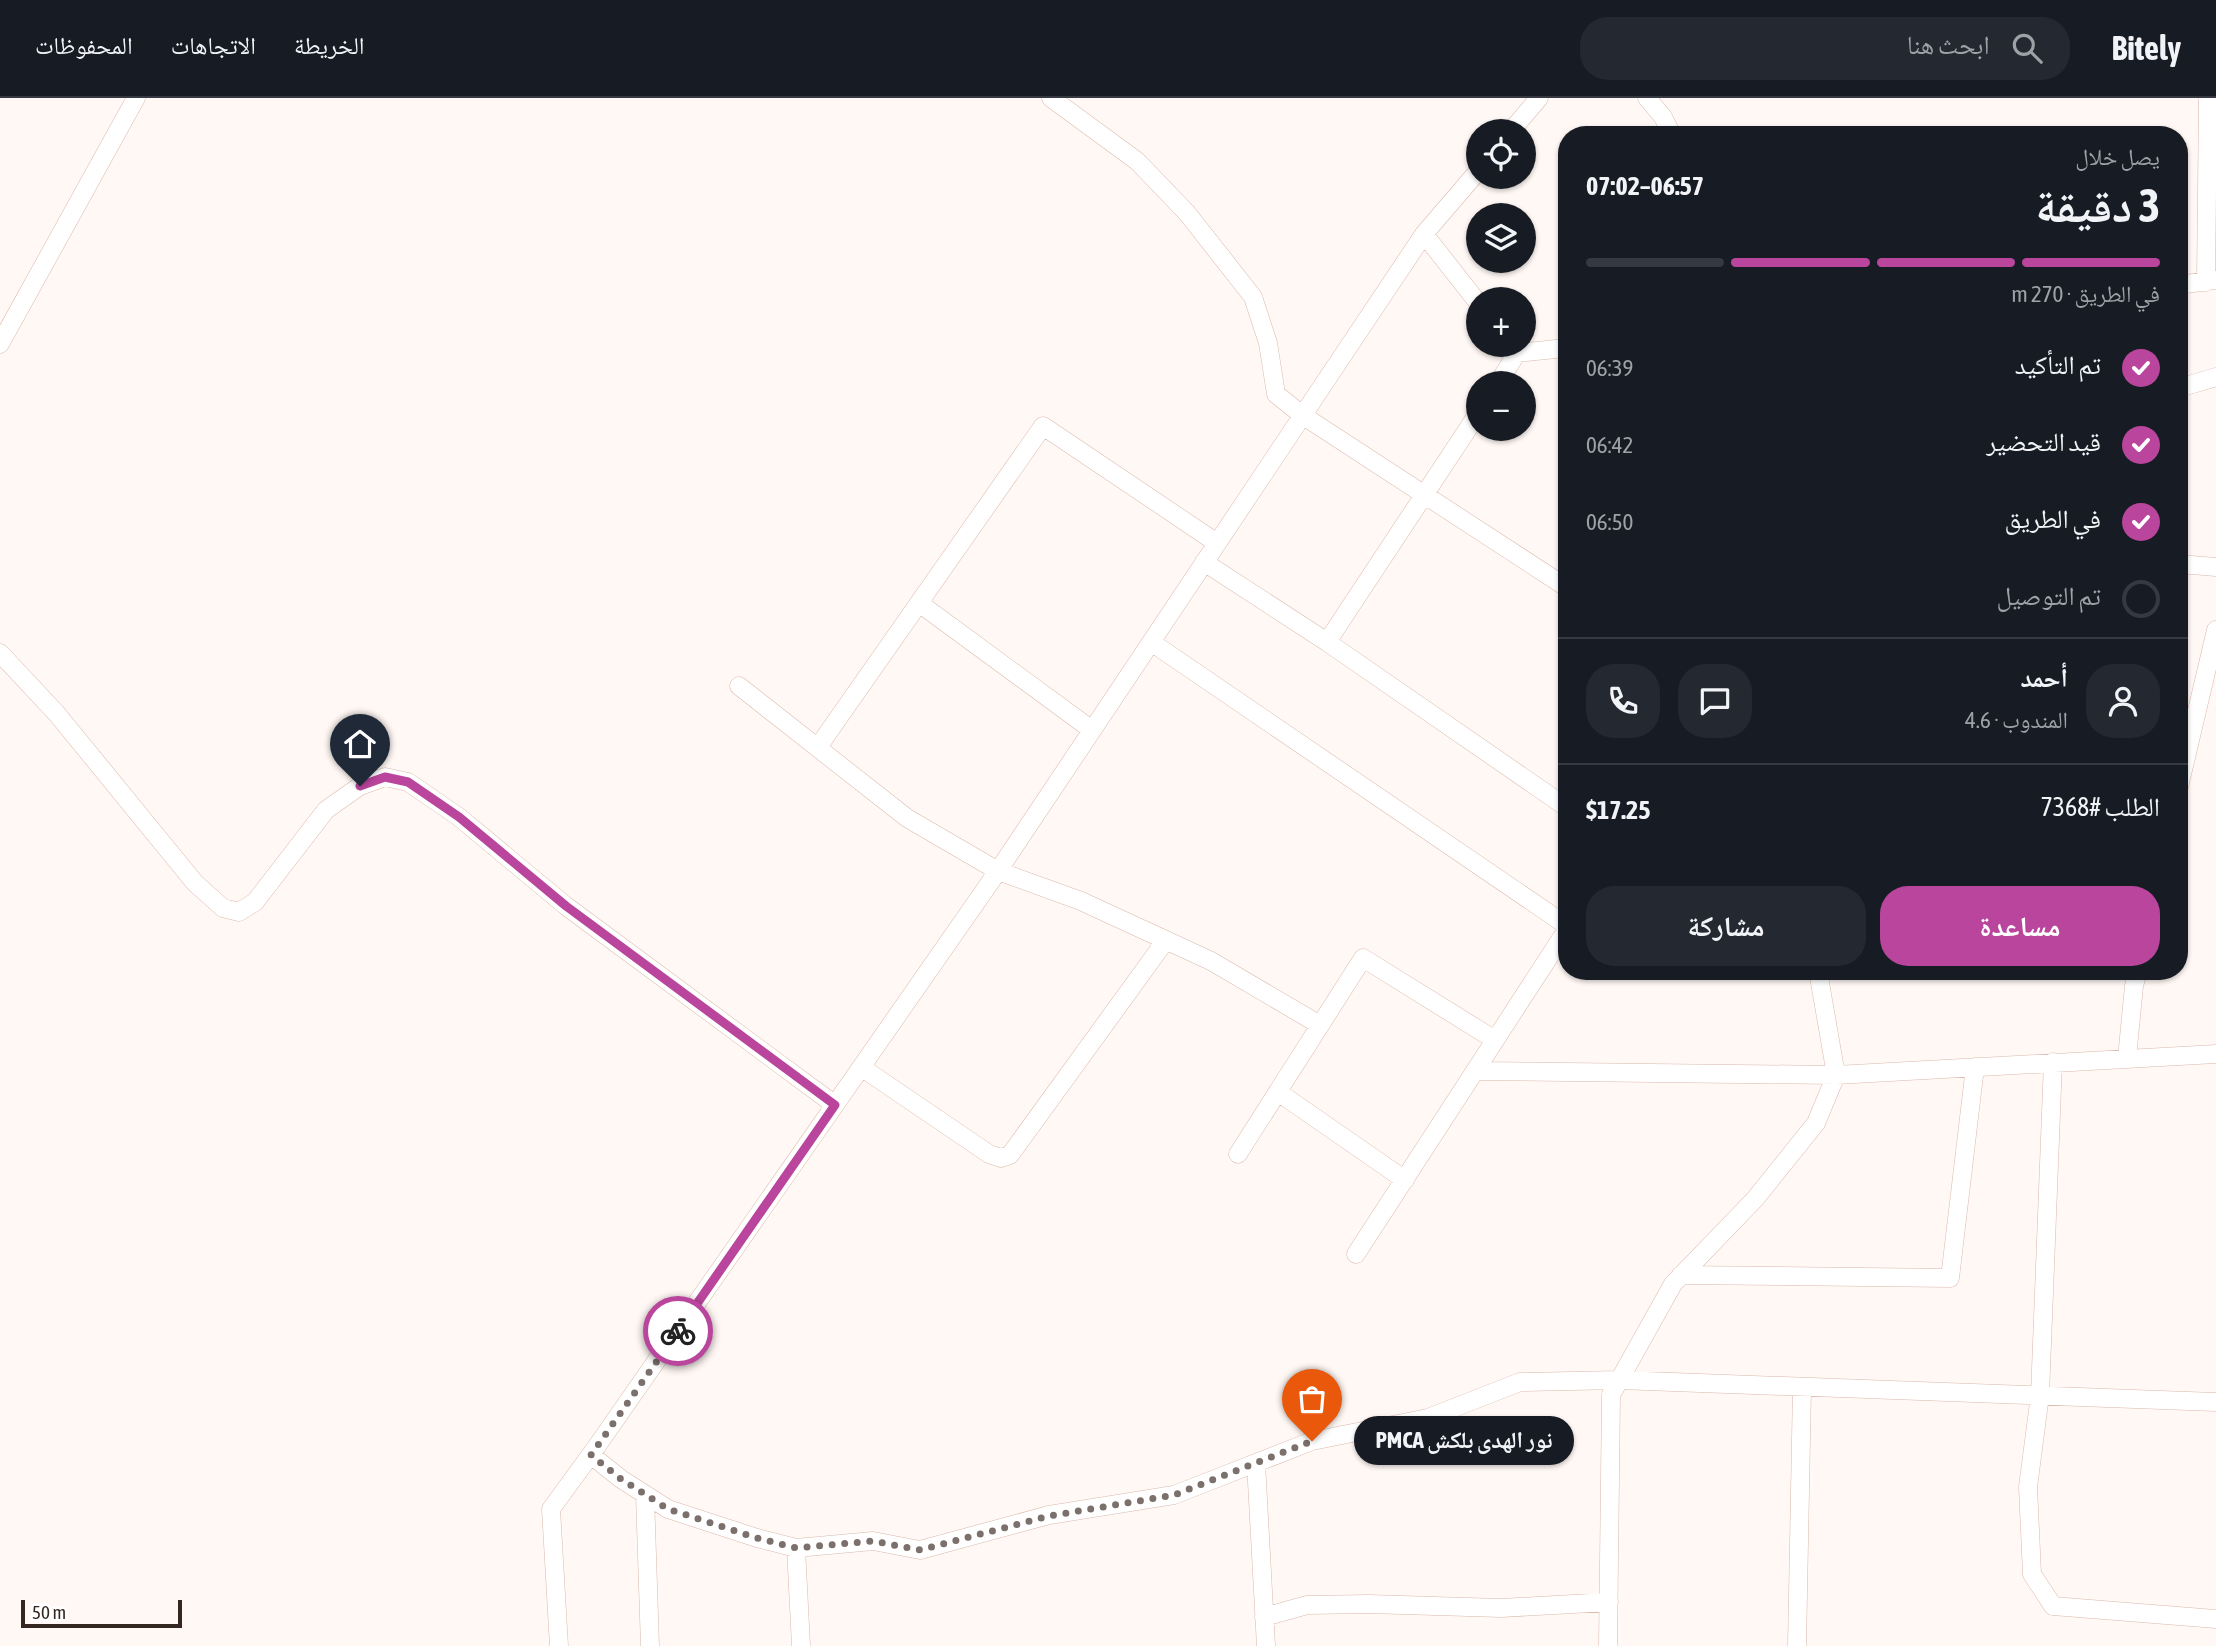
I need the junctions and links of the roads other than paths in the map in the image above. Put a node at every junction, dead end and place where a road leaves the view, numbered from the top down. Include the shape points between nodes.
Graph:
1 (136, 98) edge
2 (1051, 98) edge
3 (1539, 98) edge
4 (1647, 98) edge
5 (2208, 98) edge
6 (1521, 119) edge
7 (1668, 126) edge
8 (1466, 185) edge
9 (1424, 234) junction
10 (2211, 281) edge
11 (2188, 284) edge
12 (1466, 287) edge
13 (0, 344) edge
14 (1558, 348) edge
15 (1536, 349) edge
16 (2216, 377) edge
17 (2188, 385) edge
18 (1302, 415) junction
19 (1466, 432) edge
20 (1425, 495) junction
21 (1217, 542) junction
22 (1204, 562) junction
23 (2188, 565) edge
24 (2216, 567) edge
25 (1558, 582) edge
26 (919, 603) junction
27 (2216, 630) edge
28 (1151, 642) junction
29 (1327, 642) junction
30 (0, 653) edge
31 (739, 685) dead end
32 (1092, 730) junction
33 (818, 747) junction
34 (2188, 749) edge
35 (1558, 801) edge
36 (998, 871) junction
37 (1558, 922) edge
38 (1166, 940) junction
39 (1558, 941) edge
40 (1820, 980) edge
41 (2136, 980) edge
42 (1320, 1025) junction
43 (1495, 1040) junction
44 (2216, 1054) edge
45 (2127, 1058) junction
46 (2053, 1062) junction
47 (861, 1067) junction
48 (1975, 1067) junction
49 (1475, 1071) junction
50 (1836, 1075) junction
51 (1278, 1092) junction
52 (835, 1105) junction
53 (1238, 1154) dead end
54 (1405, 1180) junction
55 (1356, 1254) dead end
56 (1681, 1275) junction
57 (1619, 1380) junction
58 (1802, 1388) junction
59 (2040, 1395) junction
60 (2216, 1402) edge
61 (591, 1455) junction
62 (1256, 1463) junction
63 (645, 1495) junction
64 (796, 1548) junction
65 (1609, 1602) junction
66 (1264, 1618) junction
67 (2216, 1619) edge
68 (559, 1646) edge
69 (650, 1646) edge
70 (801, 1646) edge
71 (1266, 1646) edge
72 (1608, 1646) edge
73 (1797, 1646) edge

1 - 13 street
2 - 18 street via 1137,161 1187,213 1253,298 1268,343 1276,394
3 - 6 street
4 - 7 street
5 - 10 street
8 - 9 street
9 - 12 street
9 - 18 street
10 - 11 street
14 - 15 street
16 - 17 street
18 - 20 street
18 - 21 street
19 - 20 street
20 - 25 street
20 - 29 street
21 - 22 street
21 - 26 street via 1043,426
22 - 28 street
22 - 29 street
23 - 24 street
26 - 32 street
26 - 33 street
27 - 34 street
28 - 32 street
28 - 37 street
29 - 35 street
30 - 52 street via 57,714 195,883 223,908 239,912 256,902 326,810 360,786 385,777 408,782 459,817 566,906
31 - 33 street
32 - 36 street
33 - 36 street via 907,818
36 - 38 street via 1081,901
36 - 47 street
38 - 42 street
38 - 47 street via 1010,1155 989,1154
39 - 43 street
40 - 50 street
41 - 45 street
42 - 43 street via 1363,958
42 - 51 street
43 - 49 street
44 - 45 street
45 - 46 street
46 - 48 street
46 - 59 street
47 - 52 street
48 - 50 street
48 - 56 street via 1950,1278
49 - 50 street
49 - 54 street
50 - 56 street via 1816,1123 1755,1199
51 - 53 street
51 - 54 street
52 - 61 street
54 - 55 street
56 - 57 street
57 - 58 street
57 - 62 street via 1520,1382 1428,1418 1312,1441
57 - 65 street via 1611,1395
58 - 59 street
58 - 73 street
59 - 60 street
59 - 67 street via 2028,1487 2032,1574 2053,1606
61 - 63 street
61 - 68 street via 551,1509
62 - 64 street via 1174,1495 1049,1516 920,1550 873,1541
62 - 66 street
63 - 64 street via 668,1509
63 - 69 street
64 - 70 street
65 - 66 street via 1502,1608 1307,1605
65 - 72 street
66 - 71 street

